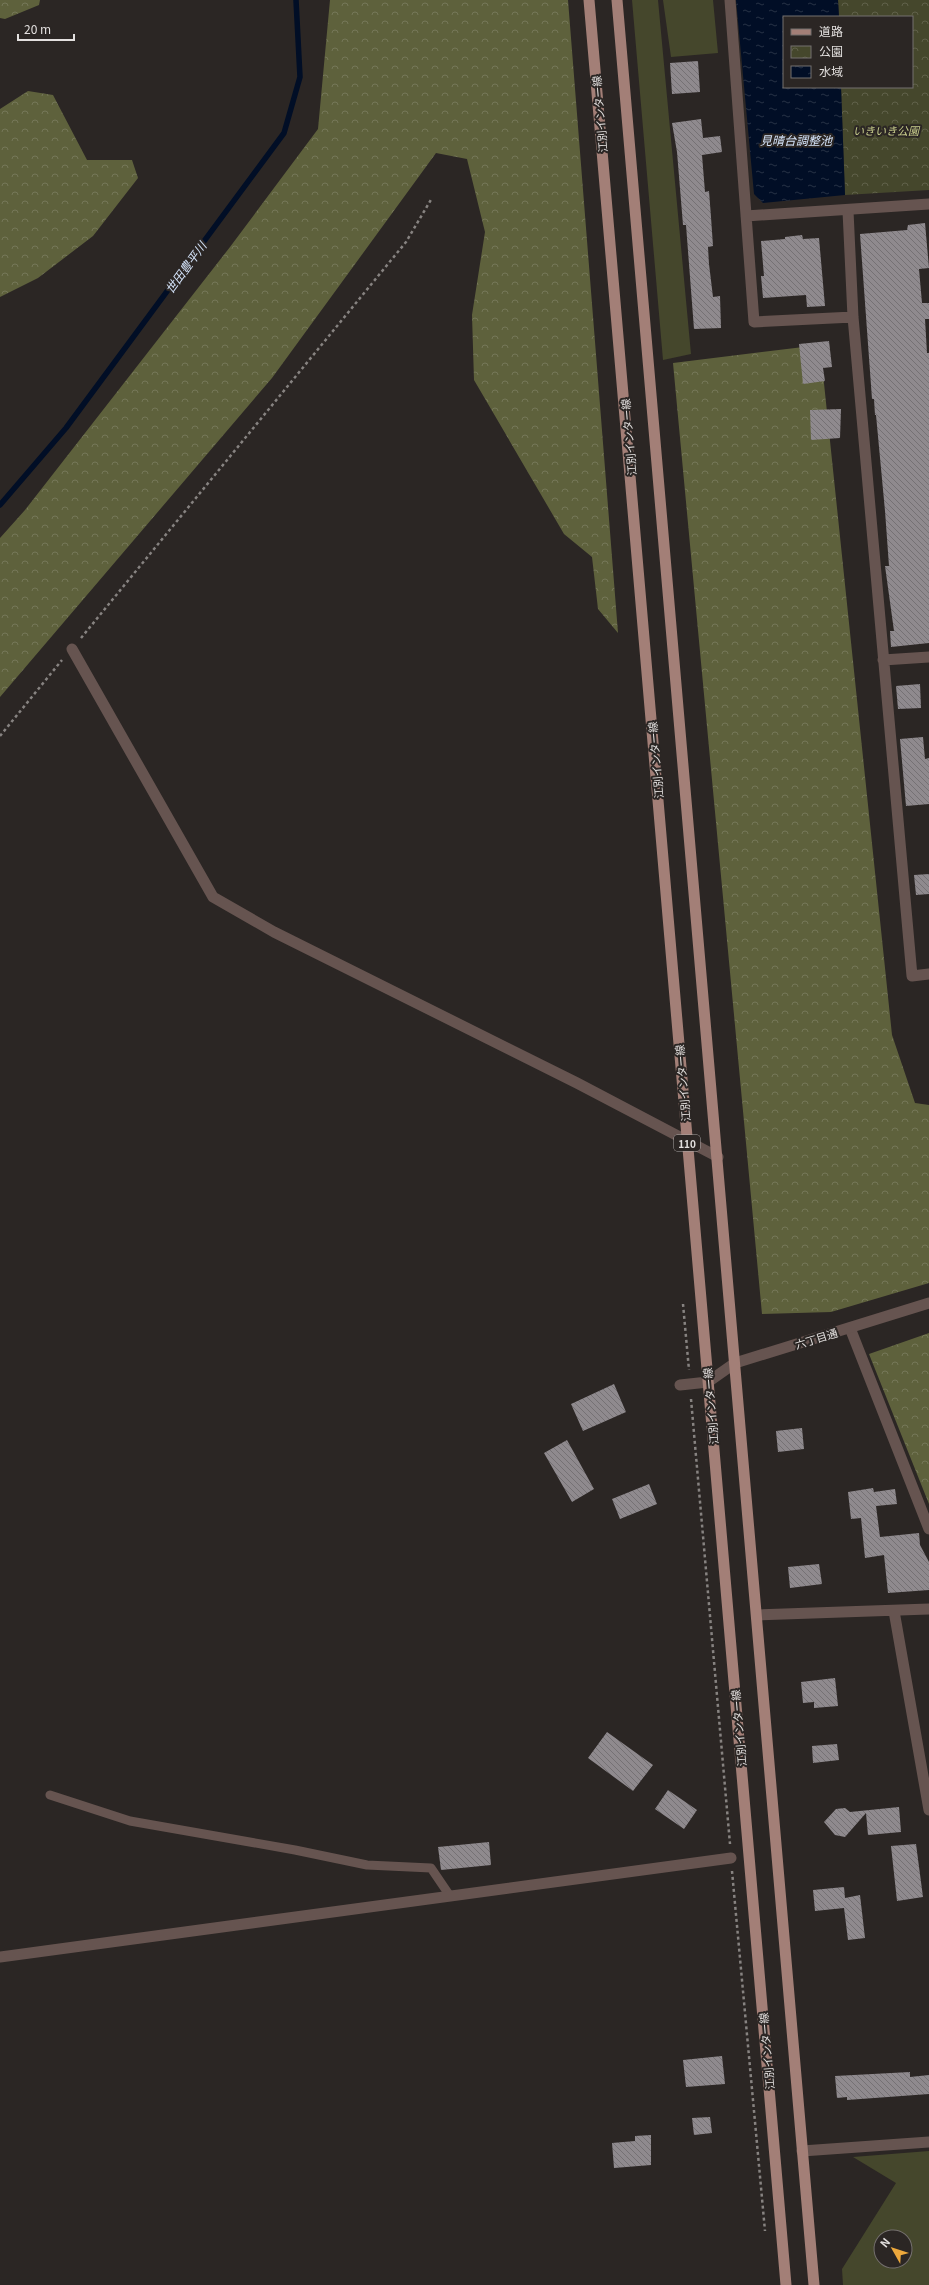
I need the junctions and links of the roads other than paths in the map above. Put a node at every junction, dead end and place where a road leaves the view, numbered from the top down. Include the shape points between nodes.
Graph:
1 (590, 0) edge
2 (617, 0) edge
3 (730, 0) edge
4 (929, 204) edge
5 (848, 211) junction
6 (746, 216) junction
7 (853, 317) junction
8 (72, 649) road end
9 (929, 657) edge
10 (883, 660) junction
11 (929, 974) edge
12 (687, 1140) junction
13 (718, 1158) junction
14 (929, 1303) edge
15 (850, 1328) junction
16 (735, 1363) junction
17 (708, 1382) junction
18 (685, 1384) road end
19 (929, 1529) edge
20 (929, 1609) edge
21 (894, 1610) junction
22 (757, 1615) junction
23 (50, 1795) dead end
24 (929, 1810) edge
25 (731, 1858) road end
26 (450, 1896) junction
27 (0, 1957) edge
28 (929, 2142) edge
29 (802, 2151) junction
30 (786, 2285) edge
31 (814, 2285) edge

1 - 12 main road, 江別インター線 / 110
2 - 13 main road, 110
3 - 6 street
4 - 5 street
5 - 6 street
5 - 7 street
6 - 7 street via 754,322
7 - 10 street
8 - 12 street via 213,897 274,932
9 - 10 street
10 - 11 street via 912,976
12 - 13 street
12 - 17 main road, 江別インター線 / 110
13 - 16 main road, 110
14 - 15 street, 六丁目通
15 - 16 street, 六丁目通
15 - 19 street
16 - 17 street, 六丁目通
16 - 22 main road, 110
17 - 18 street
17 - 30 main road, 江別インター線 / 110
20 - 21 street
21 - 22 street
21 - 24 street
22 - 29 main road, 110
23 - 26 lane via 130,1821 272,1845 367,1865 431,1868
25 - 26 street
26 - 27 street
28 - 29 street
29 - 31 main road, 110

